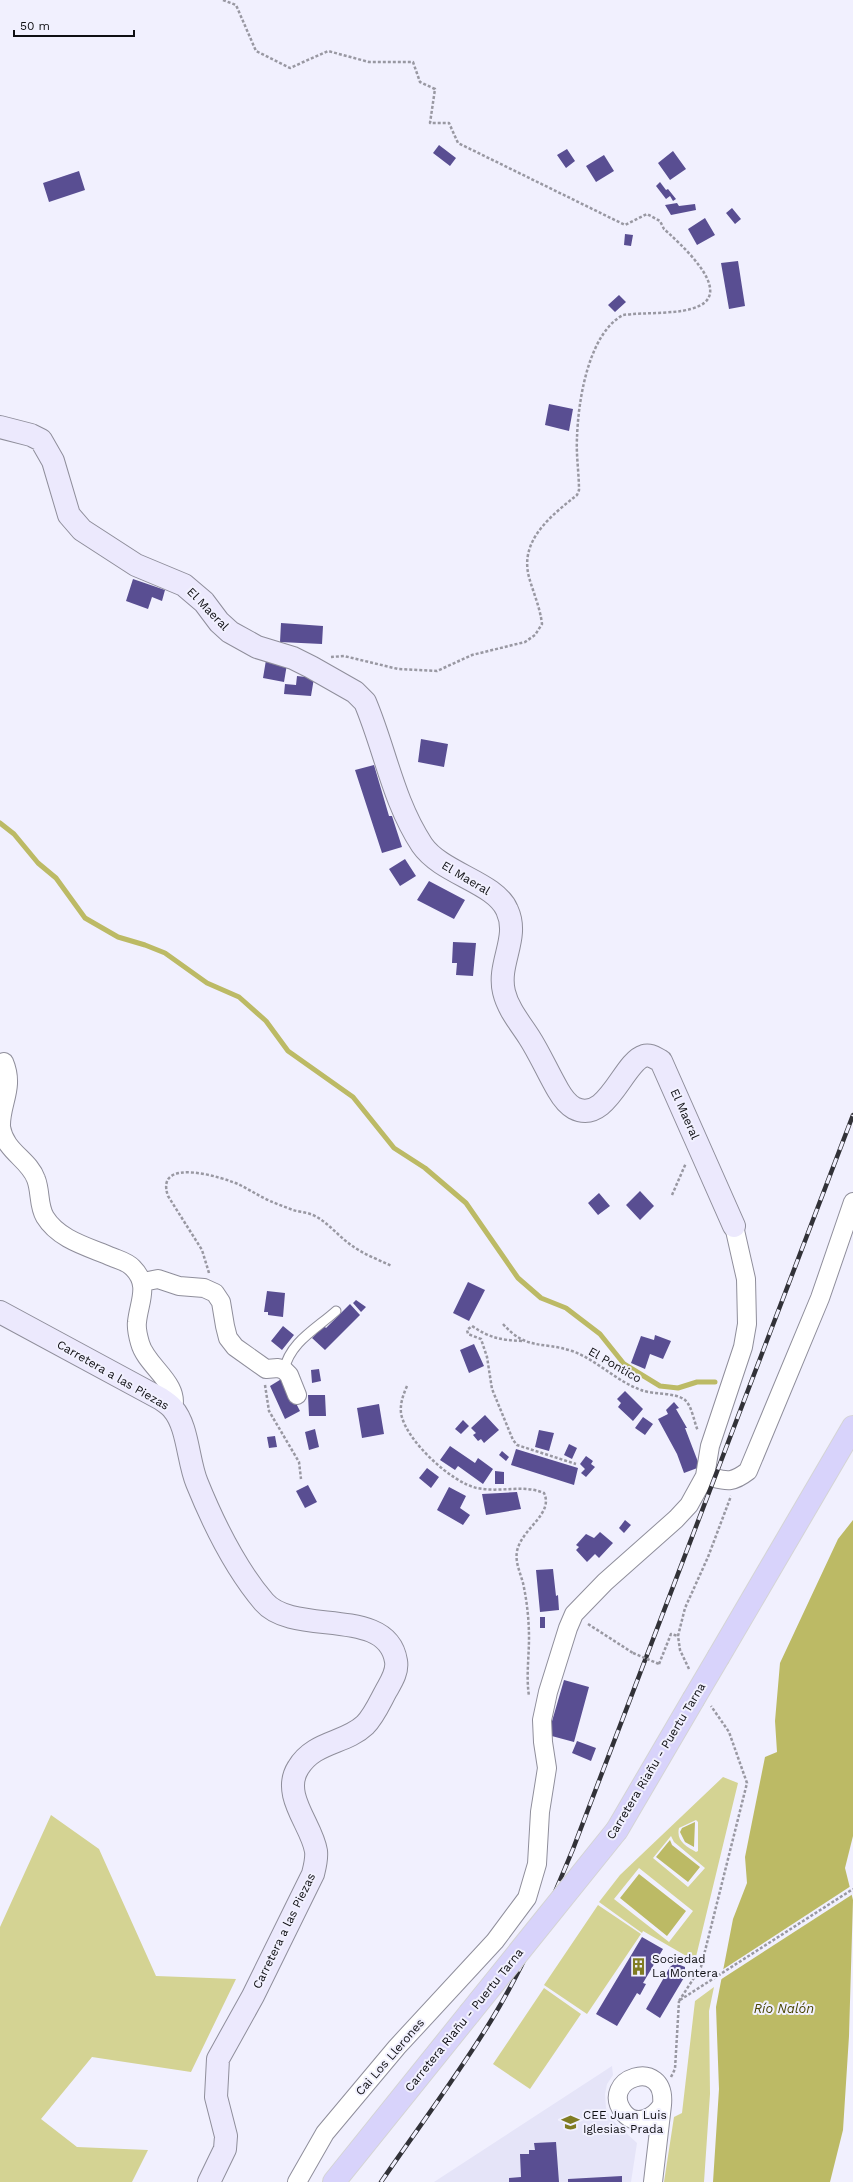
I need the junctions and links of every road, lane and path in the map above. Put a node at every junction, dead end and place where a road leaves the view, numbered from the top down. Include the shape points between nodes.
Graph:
1 (223, 0) edge
2 (0, 427) edge
3 (311, 667) junction
4 (4, 1062) dead end
5 (696, 1138) junction
6 (672, 1195) dead end
7 (853, 1202) edge
8 (734, 1226) joint
9 (392, 1266) dead end
10 (143, 1282) junction
11 (204, 1288) junction
12 (0, 1312) edge
13 (336, 1312) dead end
14 (503, 1324) dead end
15 (522, 1341) junction
16 (266, 1369) junction
17 (284, 1370) junction
18 (407, 1386) dead end
19 (297, 1395) dead end
20 (173, 1408) junction
21 (853, 1427) edge
22 (576, 1464) dead end
23 (707, 1468) junction
24 (301, 1479) dead end
25 (737, 1480) junction
26 (574, 1614) junction
27 (678, 1636) junction
28 (690, 1672) dead end
29 (530, 1699) dead end
30 (701, 1701) junction
31 (853, 1889) edge
32 (679, 2001) junction
33 (675, 2069) dead end
34 (662, 2104) junction
35 (634, 2119) junction
36 (656, 2161) junction
37 (208, 2182) edge
38 (297, 2182) edge
39 (334, 2182) edge
40 (653, 2182) edge

1 - 3 path via 236,5 256,51 290,68 328,51 369,62 413,62 420,82 435,89 430,123 449,123 458,143 625,225 647,214 660,221 664,229 703,269 709,284 709,294 700,306 616,319 596,350 587,369 579,412 576,449 579,490 577,495 542,525 530,548 527,570 541,615 540,630 525,642 472,655 437,671 398,669 344,656 321,660
2 - 3 street, El Maeral via 41,440 53,461 69,515 82,530 136,565 184,585 194,592 230,632 257,647 293,658
3 - 5 street, El Maeral via 355,692 365,702 396,792 422,845 443,866 486,889 499,898 507,909 512,939 503,970 504,992 514,1015 566,1102 575,1108 586,1110 598,1106 622,1081 633,1064 645,1055 653,1056 660,1061 665,1070
4 - 10 street via 8,1079 1,1117 3,1137 36,1179 39,1201 46,1218 68,1238 125,1262
5 - 6 path
5 - 8 street, El Maeral
7 - 25 street via 820,1298 748,1471
8 - 23 street via 746,1279 747,1324 743,1347 710,1446
9 - 11 path via 352,1246 328,1224 313,1215 294,1210 230,1182 192,1172 173,1174 167,1179 165,1188 202,1250 210,1273 209,1282
10 - 11 street via 158,1279 179,1286
10 - 20 street via 137,1322 139,1340 144,1352 168,1385 175,1401
11 - 16 street via 215,1293 221,1302 227,1332 235,1347
12 - 20 street, Carretera a las Piezas via 161,1399
13 - 17 lane via 296,1344 286,1360
14 - 15 path
15 - 22 path via 499,1340 485,1335 472,1326 467,1330 468,1334 481,1340 492,1389 517,1445
15 - 23 path, El Pontico via 572,1351 640,1390 683,1399 687,1403
16 - 17 street
16 - 24 path via 268,1411 299,1462
17 - 19 street via 289,1375
18 - 29 path via 402,1401 403,1420 420,1448 451,1474 475,1488 535,1489 544,1493 546,1498 544,1512 520,1541 516,1558 528,1621
20 - 37 street, Carretera a las Piezas via 180,1419 196,1482 242,1575 265,1604 290,1618 352,1625 373,1632 387,1641 396,1662 394,1676 365,1725 312,1752 296,1770 296,1801 312,1838 316,1862 313,1874 253,1996 218,2058 216,2097 226,2136 225,2149
21 - 30 main road, Carretera Riañu - Puertu Tarna, bridge via 719,1656
23 - 25 street via 728,1482
23 - 26 street via 689,1505 676,1520 605,1582
25 - 27 path via 685,1608
26 - 27 path, bridge via 605,1637 659,1664 671,1634
26 - 38 street, Cai Los Llerones via 548,1692 542,1720 547,1768 540,1812 537,1864 527,1898 495,1941 397,2047 325,2133
27 - 28 path via 680,1650
30 - 32 path via 729,1732 747,1782 701,1967
30 - 39 main road, Carretera Riañu - Puertu Tarna, bridge via 617,1830
31 - 32 path
32 - 33 path
34 - 35 street via 651,2118
34 - 35 street via 663,2096 655,2081 647,2076 630,2078 623,2083 618,2100 623,2112
34 - 36 street
35 - 36 street via 650,2143
36 - 40 street

